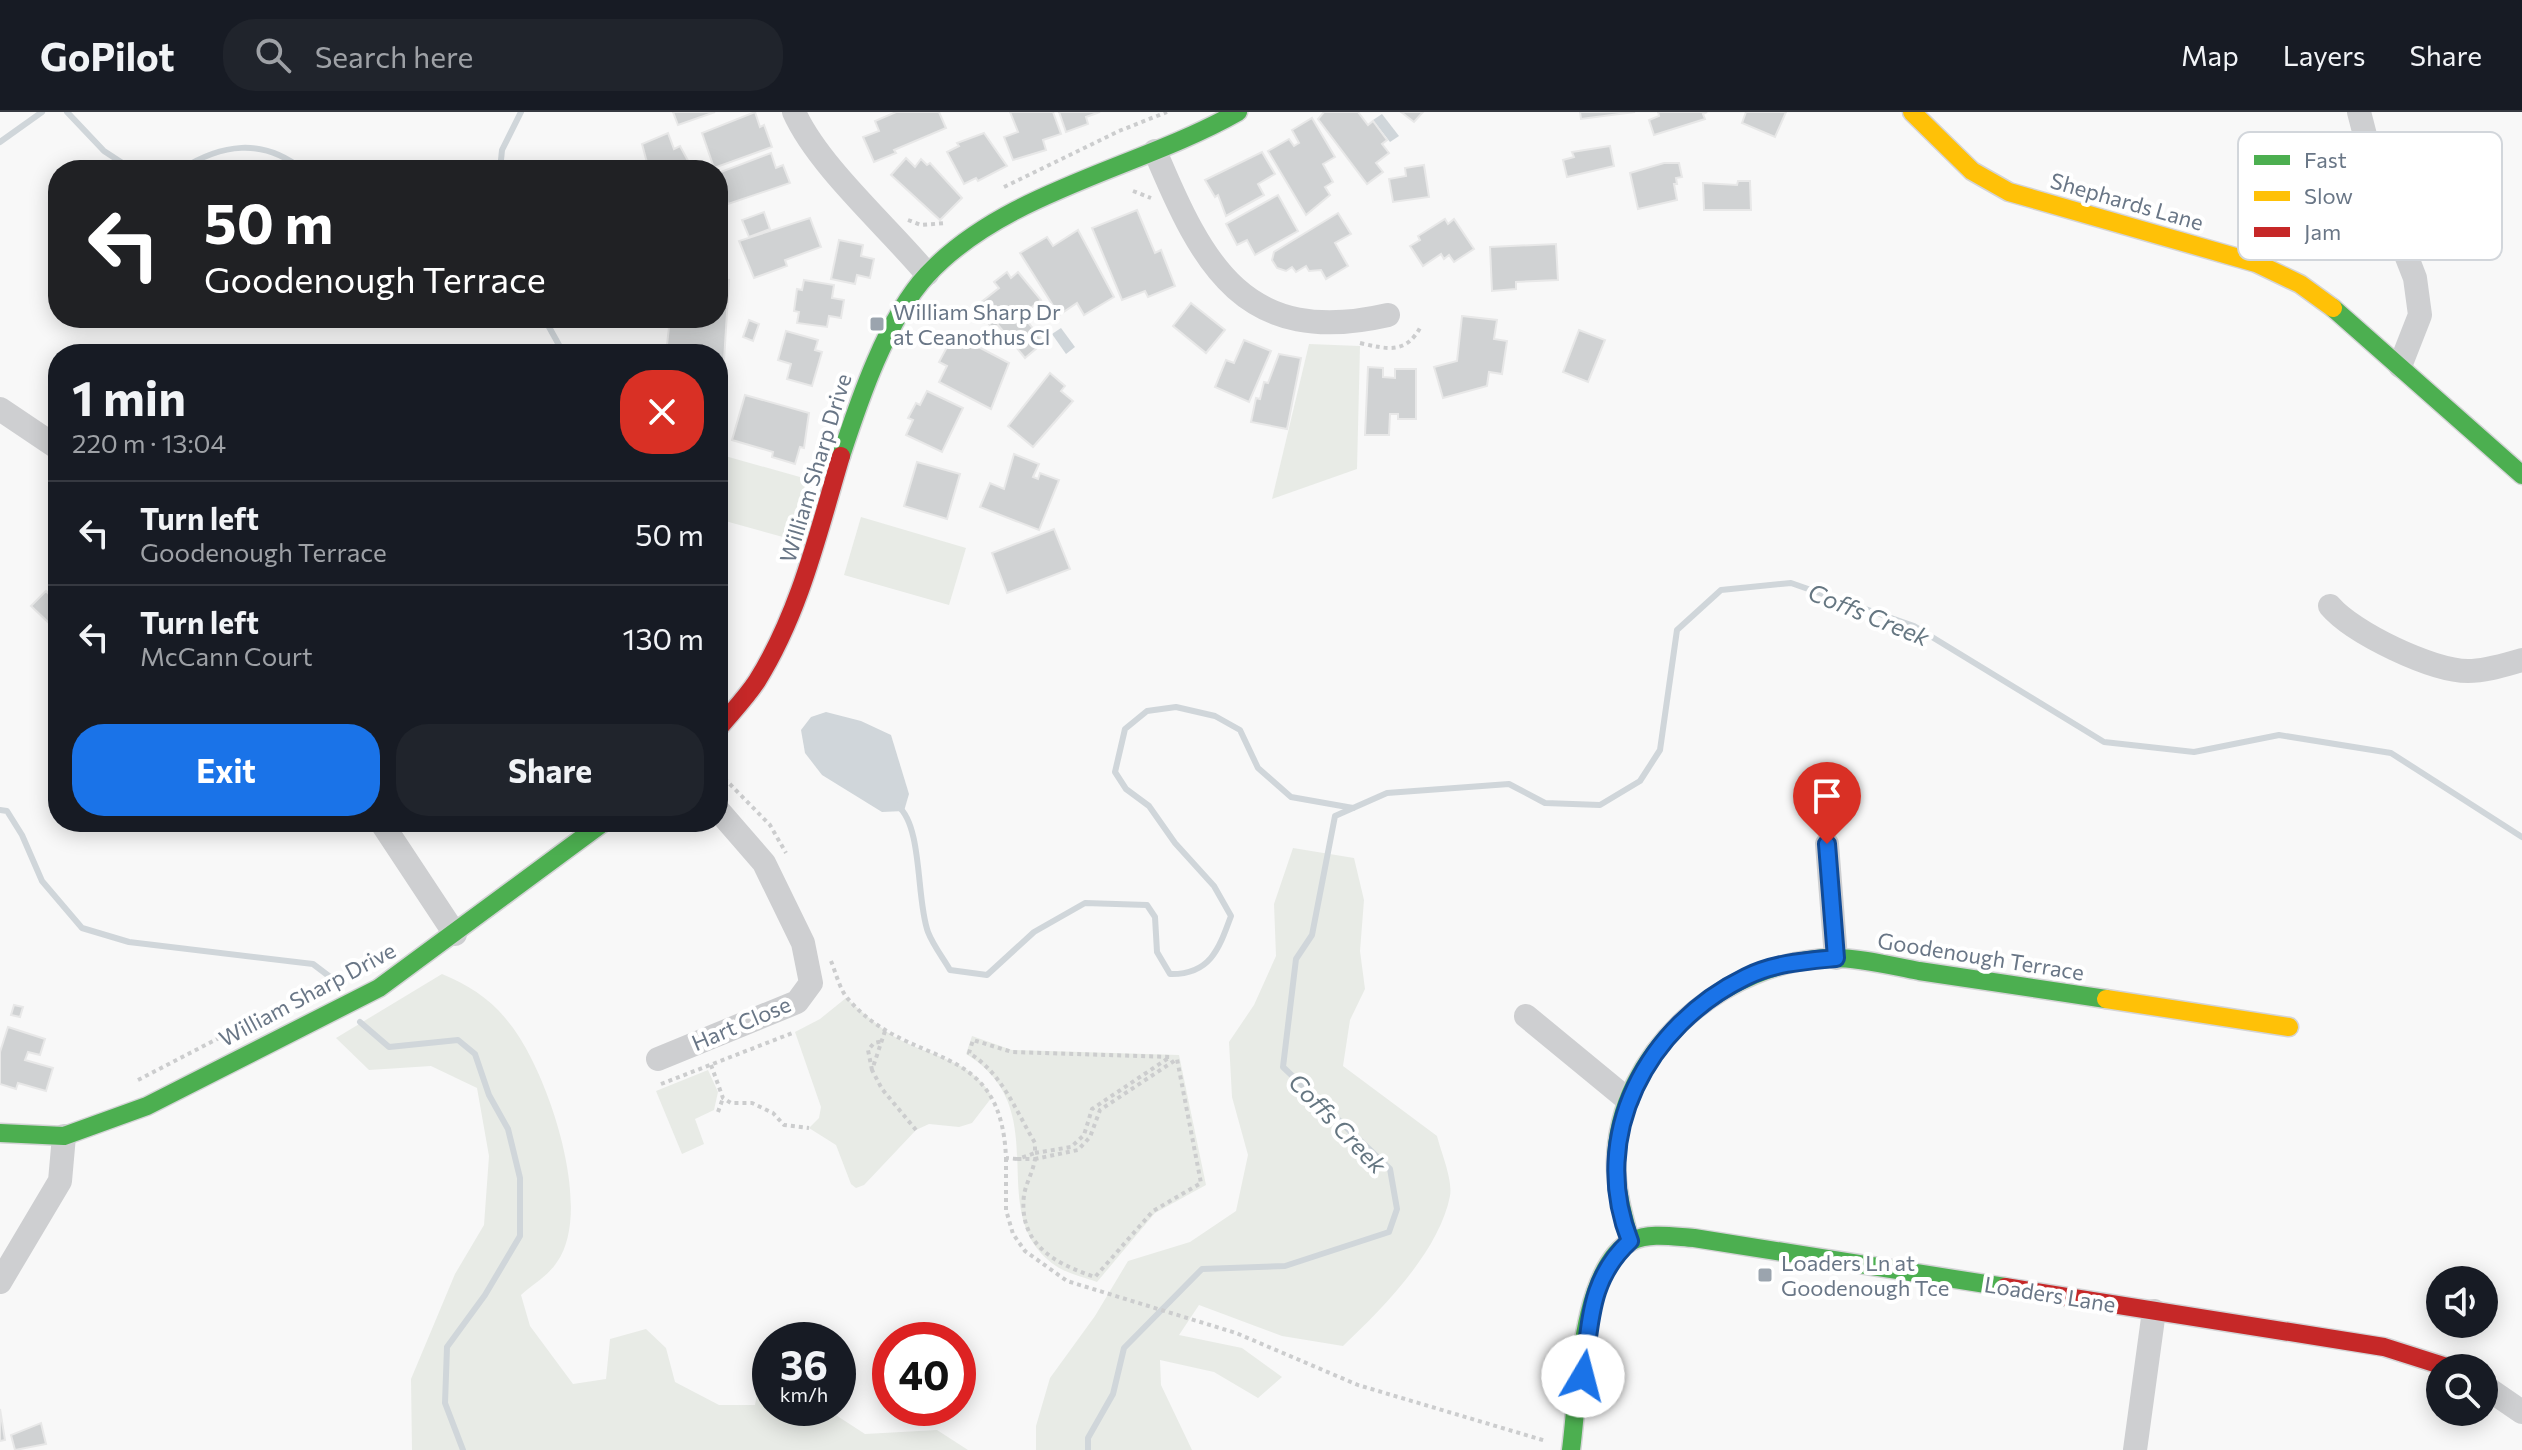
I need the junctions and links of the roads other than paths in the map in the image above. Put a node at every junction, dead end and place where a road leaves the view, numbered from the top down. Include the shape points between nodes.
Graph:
1 (794, 112) edge
2 (1238, 112) edge
3 (1912, 112) edge
4 (2359, 112) edge
5 (2364, 132) edge
6 (1155, 151) junction
7 (2238, 258) edge
8 (2246, 260) edge
9 (2408, 260) edge
10 (927, 274) junction
11 (1388, 315) dead end
12 (2400, 366) junction
13 (0, 409) edge
14 (48, 441) edge
15 (2522, 475) edge
16 (2330, 606) dead end
17 (2522, 660) edge
18 (728, 717) edge
19 (728, 822) edge
20 (388, 832) edge
21 (591, 832) edge
22 (1827, 844) dead end
23 (455, 934) junction
24 (1836, 958) junction
25 (1526, 1016) dead end
26 (2289, 1027) dead end
27 (658, 1059) dead end
28 (1628, 1100) junction
29 (0, 1133) edge
30 (64, 1136) junction
31 (1630, 1241) junction
32 (0, 1282) edge
33 (2154, 1311) junction
34 (2426, 1360) edge
35 (2498, 1396) edge
36 (2522, 1412) edge
37 (1571, 1450) edge
38 (2135, 1450) edge

1 - 10 street via 810,139
2 - 6 street, William Sharp Drive
3 - 7 street, Shephards Lane via 1972,171 2009,192
4 - 5 street
6 - 10 street, William Sharp Drive via 1009,215
6 - 11 street via 1202,252 1238,291 1268,311 1307,321 1351,324
8 - 12 street, Shephards Lane via 2300,284
9 - 12 street via 2420,315
10 - 18 street, William Sharp Drive via 868,373 821,535 787,629
12 - 15 street, Shephards Lane
13 - 14 street
16 - 17 street via 2361,633 2465,671
19 - 27 street, Hart Close via 764,863 803,943 811,983 797,1002
20 - 23 street
21 - 23 street, William Sharp Drive
22 - 24 street
23 - 30 street, William Sharp Drive via 379,988 147,1106
24 - 26 street, Goodenough Terrace
24 - 28 street, Goodenough Terrace via 1784,964 1747,976 1709,998 1670,1033
25 - 28 street
28 - 31 street, Goodenough Terrace via 1614,1164 1615,1192
29 - 30 street, William Sharp Drive
30 - 32 street via 60,1181
31 - 33 street, Loaders Lane via 1694,1238
31 - 37 street via 1610,1260 1596,1288
33 - 34 street, Loaders Lane via 2384,1347
33 - 38 street
35 - 36 street

